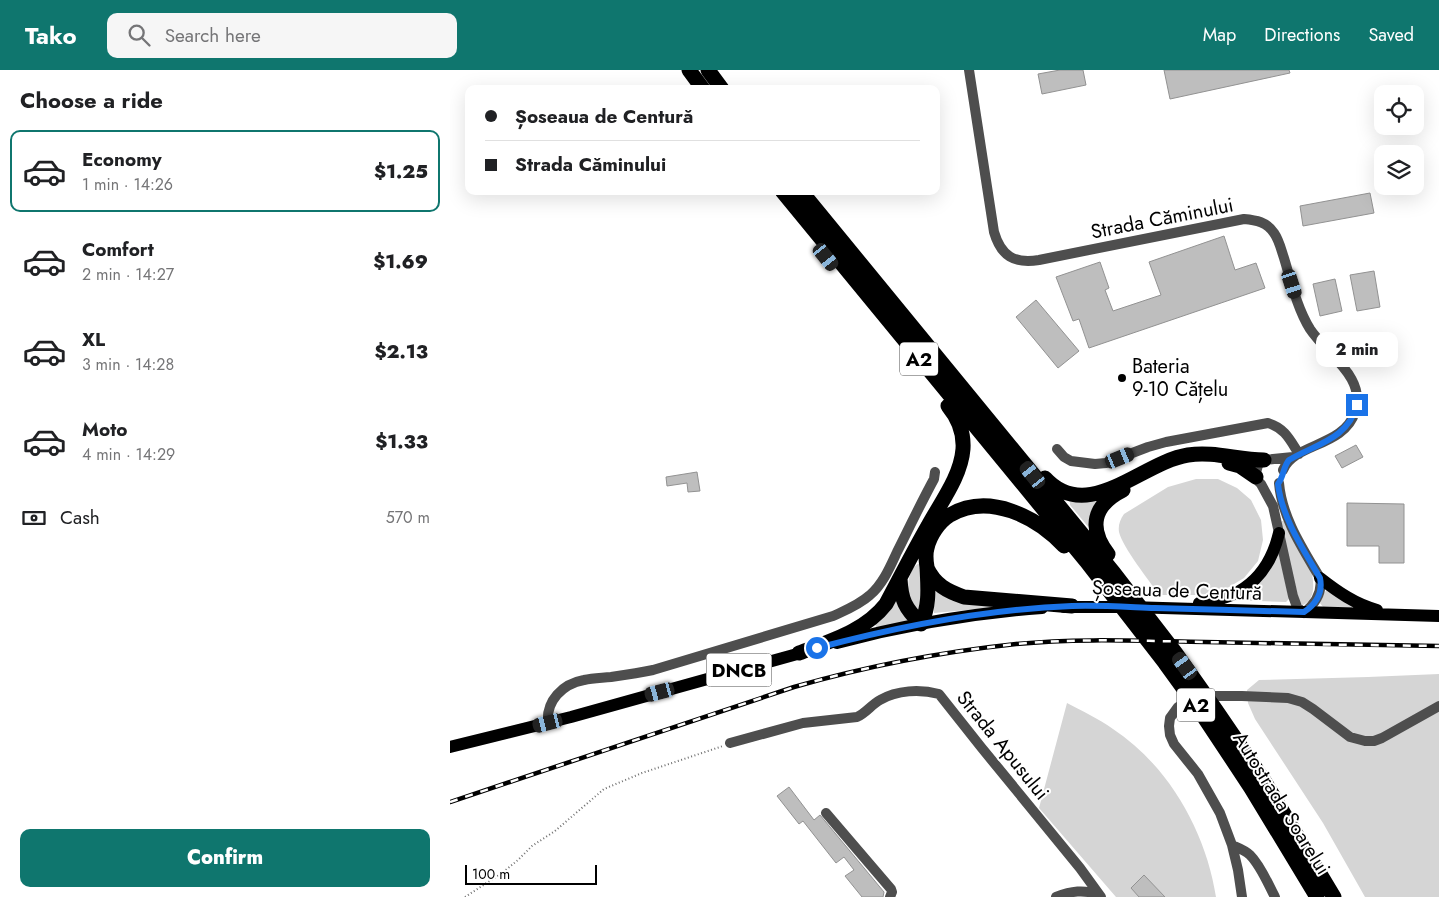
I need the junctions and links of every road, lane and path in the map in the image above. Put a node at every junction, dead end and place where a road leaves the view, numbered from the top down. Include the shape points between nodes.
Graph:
1 (689, 70) edge
2 (708, 70) edge
3 (969, 70) edge
4 (700, 85) edge
5 (719, 85) edge
6 (778, 195) edge
7 (785, 195) edge
8 (803, 195) edge
9 (805, 195) edge
10 (1057, 449) dead end
11 (1297, 455) junction
12 (1268, 460) junction
13 (1283, 470) junction
14 (935, 472) dead end
15 (1259, 480) junction
16 (1278, 484) junction
17 (1058, 525) junction
18 (1279, 533) junction
19 (900, 547) junction
20 (913, 554) junction
21 (927, 568) junction
22 (900, 578) junction
23 (1320, 578) junction
24 (1072, 606) junction
25 (1164, 608) junction
26 (1304, 612) junction
27 (1394, 614) junction
28 (1439, 616) edge
29 (921, 624) junction
30 (799, 653) junction
31 (1439, 706) edge
32 (548, 723) junction
33 (730, 744) joint
34 (450, 747) edge
35 (1282, 808) junction
36 (826, 813) dead end
37 (1232, 845) junction
38 (1100, 896) edge
39 (465, 897) edge
40 (890, 897) edge
41 (1056, 897) edge
42 (1242, 897) edge
43 (1275, 897) edge
44 (1309, 897) edge
45 (1317, 897) edge
46 (1334, 897) edge

1 - 4 highway
2 - 5 highway
3 - 11 street, Strada Căminului via 994,232 1003,251 1013,259 1039,260 1244,219 1268,226 1277,240 1309,327 1348,372 1358,399 1355,414 1342,431
6 - 20 highway via 951,410 962,432 962,455 956,474
7 - 17 highway, Autostrada Soarelui / A2
8 - 17 highway, Autostrada Soarelui / A2
9 - 12 highway via 828,213 1046,480 1058,490 1078,496 1097,493 1186,455 1214,454
10 - 11 street via 1071,461 1106,463 1166,442 1268,423 1285,432
11 - 12 street
11 - 13 street, Strada Căminului via 1285,464
12 - 13 street via 1279,462
12 - 15 street via 1258,465 1256,473
13 - 16 street
14 - 19 street
15 - 16 street via 1268,487
15 - 18 street via 1273,506
15 - 35 highway via 1232,463 1215,460 1184,462 1109,499 1097,515 1095,526 1104,549 1227,712 1270,779
16 - 23 street via 1286,516
17 - 21 highway via 1033,522 1005,508 982,506 959,510 944,519 932,535 926,555
17 - 35 highway, Autostrada Soarelui / A2 via 1136,601 1226,724
17 - 44 highway via 1066,549 1181,697 1272,832
17 - 45 highway, Autostrada Soarelui / A2 via 1202,714 1269,815
18 - 25 main road via 1266,565 1245,588 1218,600
18 - 26 street via 1293,596 1297,607
19 - 20 street
19 - 32 street via 878,587 848,609 815,622 653,670 574,683 560,691 550,705
20 - 22 highway
21 - 24 highway via 943,588 964,597
21 - 29 highway via 928,608
22 - 29 highway via 905,605
22 - 30 highway via 886,604 869,622
23 - 26 street via 1318,597
23 - 27 main road via 1354,602
24 - 25 main road, Șoseaua de Centură / DNCB
24 - 29 main road, Șoseaua de Centură / DNCB
25 - 26 main road, Șoseaua de Centură / DNCB
26 - 27 main road, Șoseaua de Centură / DNCB
27 - 28 main road, Șoseaua de Centură / DNCB
29 - 30 main road, Șoseaua de Centură / DNCB
30 - 32 main road, Șoseaua de Centură / DNCB
31 - 37 street via 1382,738 1365,741 1350,737 1313,708 1288,698 1209,696 1178,708 1170,718 1170,736 1198,774 1220,814
32 - 34 main road, Șoseaua de Centură / DNCB
33 - 38 street, Strada Apusului via 803,723 857,717 881,700 907,692 939,694
33 - 39 path via 604,789 508,869
35 - 46 highway, Autostrada Soarelui / A2
36 - 40 street via 891,889
37 - 42 street
37 - 43 street via 1250,855
38 - 41 street via 1078,891

